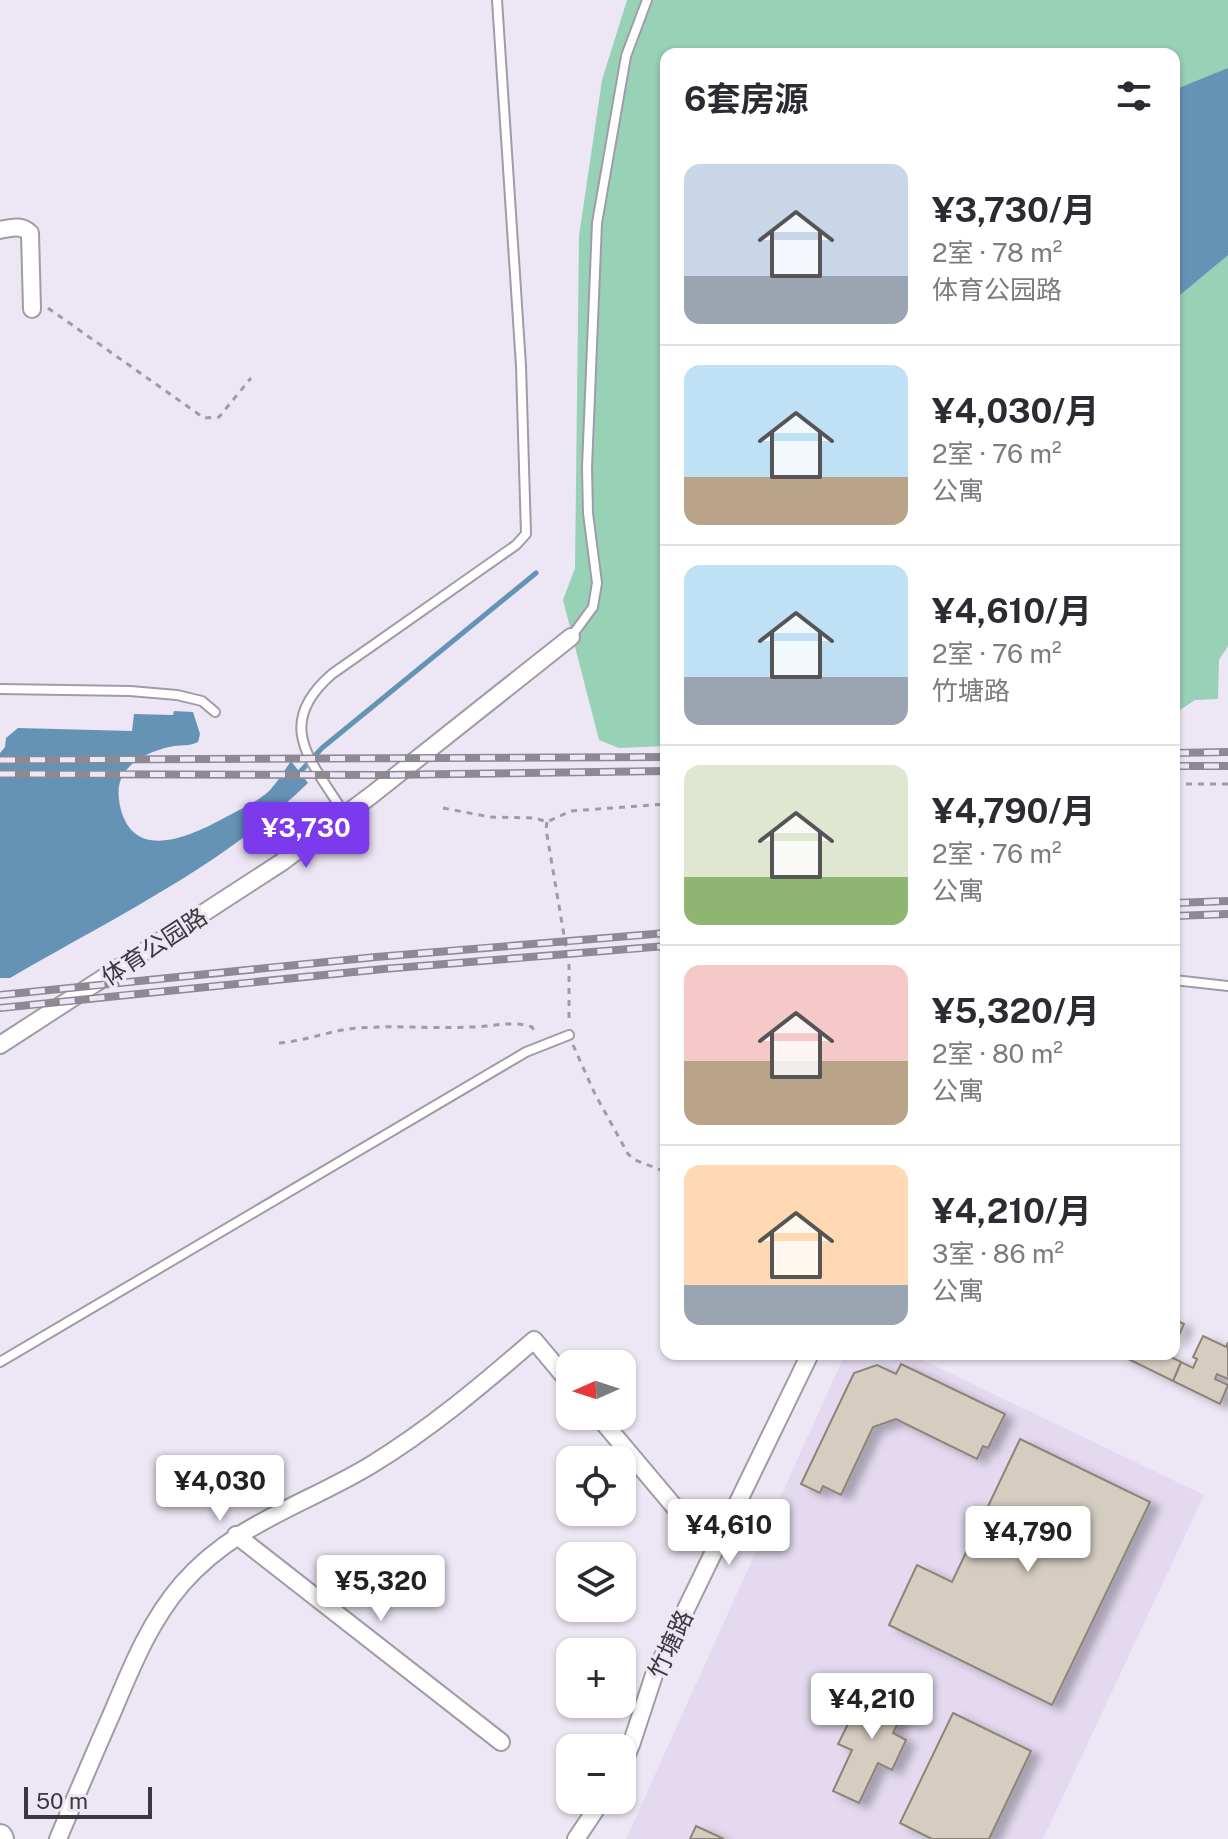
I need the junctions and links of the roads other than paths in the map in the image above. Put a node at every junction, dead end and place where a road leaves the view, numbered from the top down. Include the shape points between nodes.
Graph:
1 (497, 0) edge
2 (647, 0) edge
3 (0, 230) edge
4 (32, 303) road end
5 (571, 637) joint
6 (0, 689) edge
7 (215, 712) dead end
8 (345, 816) junction
9 (1180, 980) edge
10 (1228, 986) edge
11 (569, 1035) road end
12 (0, 1045) edge
13 (807, 1360) edge
14 (0, 1362) edge
15 (556, 1366) edge
16 (610, 1430) edge
17 (683, 1517) dead end
18 (236, 1535) junction
19 (633, 1734) edge
20 (501, 1742) dead end
21 (593, 1814) edge
22 (58, 1839) edge
23 (576, 1839) edge

1 - 8 lane via 521,366 526,534 321,684 303,712 304,748
2 - 5 lane via 626,56 597,223 587,468 597,583 593,607
3 - 4 street via 17,227 30,233
5 - 8 street, 体育公园路
6 - 7 lane via 177,695 202,701
8 - 12 street, 体育公园路
9 - 10 lane
11 - 14 lane via 543,1044
13 - 19 street, 竹塘路 via 654,1675
15 - 18 street via 534,1340 402,1446
16 - 17 street
18 - 20 street
18 - 22 street via 200,1565 155,1620
21 - 23 street

